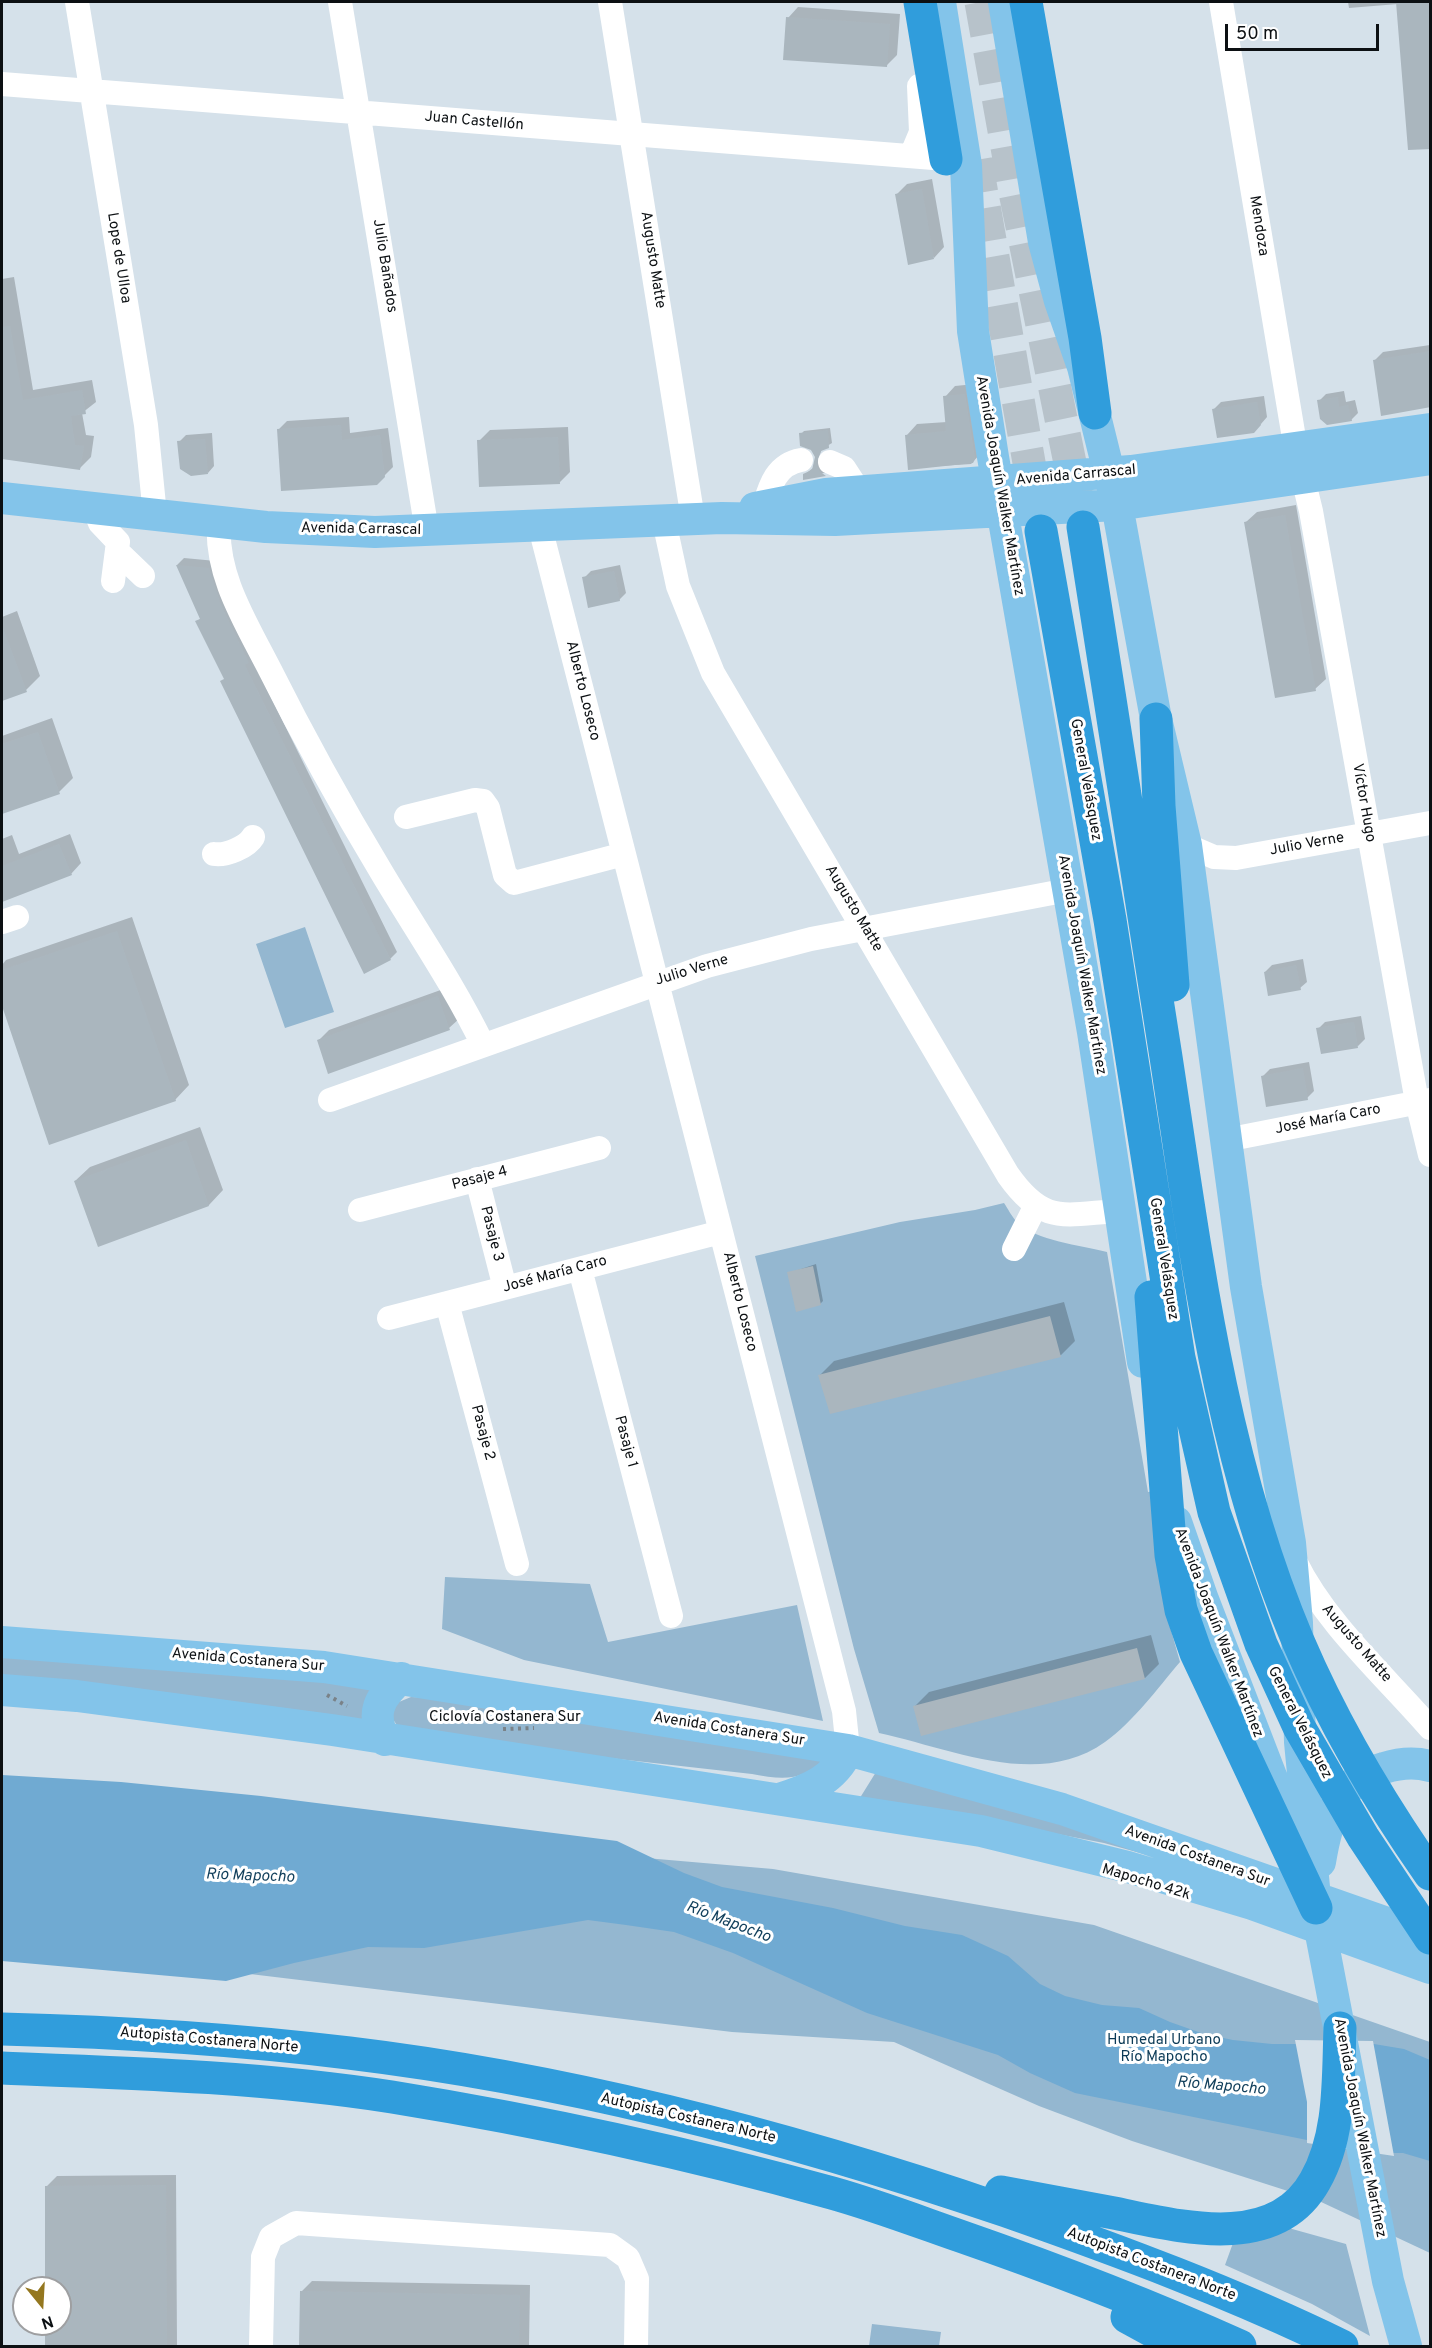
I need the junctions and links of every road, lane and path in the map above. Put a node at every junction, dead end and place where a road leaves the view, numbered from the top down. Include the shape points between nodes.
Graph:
1 (76, 2) edge
2 (340, 2) edge
3 (610, 2) edge
4 (904, 2) edge
5 (920, 2) edge
6 (940, 2) edge
7 (1004, 2) edge
8 (1026, 2) edge
9 (1221, 2) edge
10 (2, 84) edge
11 (91, 91) junction
12 (358, 112) junction
13 (632, 134) junction
14 (911, 156) junction
15 (946, 159) junction
16 (974, 331) junction
17 (1095, 413) junction
18 (1431, 429) edge
19 (1296, 450) junction
20 (1431, 459) edge
21 (801, 460) dead end
22 (831, 462) dead end
23 (1109, 474) junction
24 (1305, 479) junction
25 (859, 491) junction
26 (1000, 497) junction
27 (2, 498) edge
28 (1117, 505) junction
29 (764, 506) junction
30 (94, 508) junction
31 (147, 514) junction
32 (693, 519) junction
33 (219, 522) junction
34 (540, 527) junction
35 (1083, 527) tunnel mouth
36 (427, 531) junction
37 (1041, 531) tunnel mouth
38 (118, 547) junction
39 (143, 576) dead end
40 (114, 581) dead end
41 (1156, 719) junction
42 (406, 817) dead end
43 (1431, 823) edge
44 (1368, 834) junction
45 (253, 837) dead end
46 (1186, 845) junction
47 (214, 854) dead end
48 (624, 854) junction
49 (1068, 890) junction
50 (865, 928) junction
51 (657, 982) junction
52 (483, 1045) junction
53 (330, 1100) dead end
54 (1424, 1101) edge
55 (1144, 1133) junction
56 (1226, 1140) junction
57 (599, 1148) dead end
58 (1431, 1155) edge
59 (477, 1179) junction
60 (1036, 1205) junction
61 (1189, 1208) junction
62 (360, 1210) dead end
63 (1119, 1211) junction
64 (721, 1232) junction
65 (1014, 1249) dead end
66 (580, 1269) junction
67 (505, 1288) junction
68 (447, 1303) junction
69 (389, 1318) dead end
70 (1291, 1553) junction
71 (517, 1564) dead end
72 (670, 1616) dead end
73 (2, 1642) edge
74 (400, 1678) junction
75 (2, 1690) edge
76 (319, 1690) dead end
77 (1427, 1718) edge
78 (541, 1728) dead end
79 (496, 1729) dead end
80 (381, 1731) junction
81 (848, 1750) junction
82 (1431, 1766) edge
83 (775, 1800) junction
84 (1307, 1868) junction
85 (1431, 1874) edge
86 (1316, 1908) joint
87 (1431, 1938) edge
88 (1431, 1968) edge
89 (1340, 2028) junction
90 (2, 2029) edge
91 (2, 2068) edge
92 (885, 2170) junction
93 (986, 2245) junction
94 (261, 2346) edge
95 (636, 2346) edge
96 (1180, 2346) edge
97 (1240, 2346) edge
98 (1342, 2346) edge
99 (1406, 2346) edge

1 - 11 street, Lope de Ulloa
2 - 12 street, Julio Bañados
3 - 13 street, Augusto Matte
4 - 14 street via 922,112 921,132
5 - 15 highway
6 - 16 main road, Avenida Joaquín Walker Martínez via 966,165
7 - 17 main road via 1044,242
8 - 17 highway
9 - 19 street, Mendoza
10 - 11 street, Juan Castellón
11 - 12 street, Juan Castellón
11 - 31 street, Lope de Ulloa via 146,425
12 - 13 street, Juan Castellón
12 - 36 street, Julio Bañados
13 - 14 street, Juan Castellón
13 - 32 street, Augusto Matte
14 - 15 street, Juan Castellón
15 - 16 main road
16 - 26 main road, Avenida Joaquín Walker Martínez
17 - 23 main road
18 - 19 main road, Avenida Carrascal
19 - 23 main road, Avenida Carrascal
19 - 24 street, Víctor Hugo
20 - 24 main road, Avenida Carrascal
21 - 29 street via 792,462 771,480
22 - 25 street via 844,468
23 - 26 main road, Avenida Carrascal
23 - 28 main road
24 - 28 main road, Avenida Carrascal
24 - 44 street, Víctor Hugo
25 - 26 main road, Avenida Carrascal
25 - 29 main road, Avenida Carrascal
26 - 28 main road, Avenida Carrascal
26 - 32 main road, Avenida Carrascal via 836,520
26 - 49 main road, Avenida Joaquín Walker Martínez
27 - 30 main road, Avenida Carrascal
28 - 41 main road
29 - 32 main road, Avenida Carrascal
30 - 31 main road, Avenida Carrascal
30 - 38 street
31 - 33 main road, Avenida Carrascal
31 - 38 street
32 - 34 main road, Avenida Carrascal
32 - 50 street, Augusto Matte via 678,586 713,673
33 - 36 main road, Avenida Carrascal via 323,531
33 - 52 street via 224,572 282,694
34 - 36 main road, Avenida Carrascal
34 - 48 street, Alberto Loseco
35 - 61 highway
37 - 55 highway, General Velásquez
38 - 39 street
38 - 40 street
41 - 46 main road
41 - 61 highway
42 - 48 street via 483,801 505,874 514,883
43 - 44 street, Julio Verne
44 - 46 street, Julio Verne via 1225,858 1204,855
44 - 54 street, Víctor Hugo
45 - 47 street via 250,843 221,855
46 - 56 main road
48 - 51 street, Alberto Loseco
49 - 50 street, Julio Verne
49 - 63 main road, Avenida Joaquín Walker Martínez
50 - 51 street, Julio Verne via 758,951
50 - 60 street, Augusto Matte via 1008,1175
51 - 52 street, Julio Verne
51 - 64 street, Alberto Loseco
52 - 53 street, Julio Verne
54 - 56 street, José María Caro
54 - 58 street, Víctor Hugo
55 - 84 highway via 1153,1349 1171,1555 1181,1610 1196,1653
55 - 87 highway, General Velásquez via 1179,1358 1200,1460 1227,1553 1278,1686 1341,1801
56 - 70 main road via 1246,1287
57 - 59 street, Pasaje 4
59 - 62 street, Pasaje 4
59 - 67 street, Pasaje 3
60 - 63 street, Augusto Matte via 1048,1213 1066,1216
60 - 65 street
61 - 85 highway via 1220,1381 1271,1568 1299,1642 1361,1765
63 - 84 main road, Avenida Joaquín Walker Martínez via 1151,1414 1174,1515 1202,1598
64 - 66 street, José María Caro
64 - 81 street, Alberto Loseco via 843,1711
66 - 67 street, José María Caro
66 - 72 street, Pasaje 1
67 - 68 street, José María Caro
68 - 69 street, José María Caro
68 - 71 street, Pasaje 2
70 - 77 street, Augusto Matte via 1328,1612
70 - 84 main road
73 - 74 main road, Avenida Costanera Sur via 273,1662
74 - 80 main road via 380,1700 377,1712
74 - 81 main road, Avenida Costanera Sur
75 - 80 main road, Avenida Costanera Sur
76 - 80 path
78 - 79 path, Ciclovía Costanera Sur
80 - 83 main road, Avenida Costanera Sur
81 - 83 main road via 841,1765 816,1786
81 - 87 main road, Avenida Costanera Sur via 1062,1809
82 - 84 main road via 1392,1765 1351,1783 1333,1809
83 - 88 main road, Avenida Costanera Sur via 981,1832 1055,1848 1252,1904
84 - 86 highway
86 - 89 main road, Avenida Joaquín Walker Martínez
89 - 92 highway via 1334,2121 1316,2180 1286,2211 1256,2225 1197,2228
89 - 99 main road, Avenida Joaquín Walker Martínez via 1388,2281
90 - 92 highway, Autopista Costanera Norte via 165,2036 431,2064 629,2104 824,2151
91 - 93 highway via 268,2083 461,2109 716,2163 834,2193
92 - 98 highway, Autopista Costanera Norte via 1170,2271
93 - 96 highway
93 - 97 highway via 1113,2292
94 - 95 street via 263,2257 271,2237 296,2223 610,2245 628,2258 637,2279

